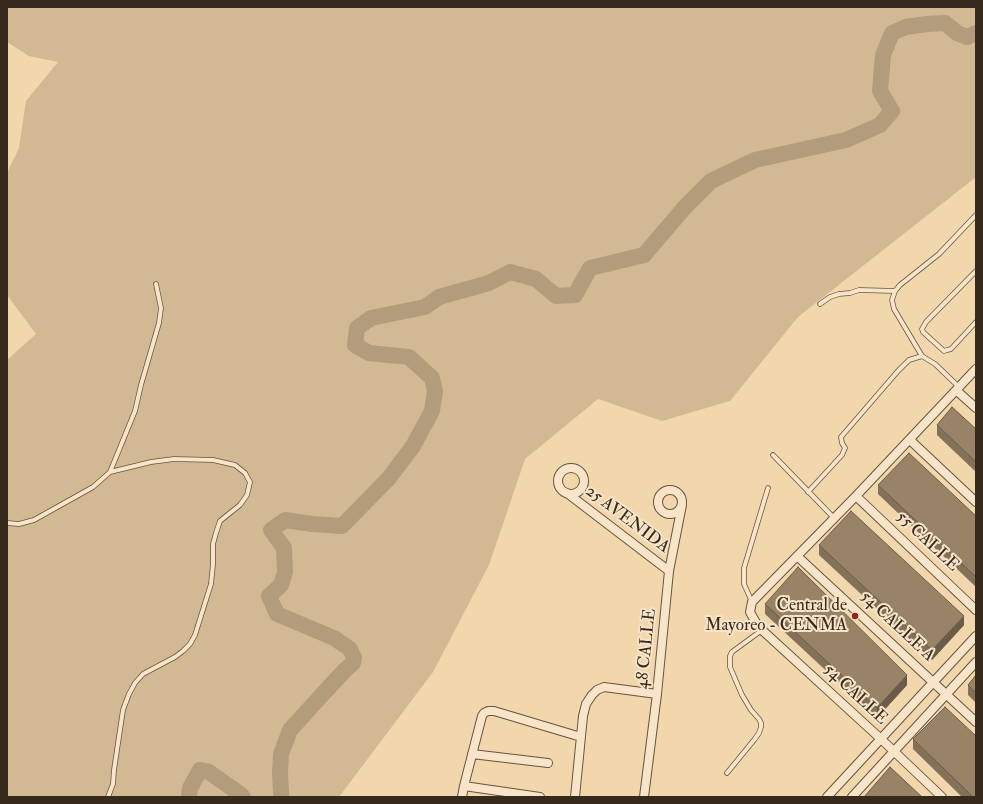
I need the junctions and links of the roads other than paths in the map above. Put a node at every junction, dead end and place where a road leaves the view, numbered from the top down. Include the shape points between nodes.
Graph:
1 (976, 215) edge
2 (976, 270) edge
3 (156, 284) dead end
4 (895, 291) junction
5 (820, 304) dead end
6 (976, 322) edge
7 (922, 356) junction
8 (976, 369) edge
9 (958, 389) junction
10 (976, 408) edge
11 (910, 440) junction
12 (772, 455) dead end
13 (110, 472) junction
14 (768, 488) dead end
15 (808, 492) junction
16 (567, 493) dead end
17 (856, 496) junction
18 (976, 502) edge
19 (682, 505) dead end
20 (834, 519) junction
21 (7, 524) edge
22 (797, 556) junction
23 (670, 571) junction
24 (752, 602) junction
25 (976, 610) edge
26 (762, 630) junction
27 (976, 636) edge
28 (976, 662) edge
29 (934, 682) junction
30 (657, 694) junction
31 (946, 694) junction
32 (976, 722) edge
33 (581, 737) junction
34 (881, 739) junction
35 (893, 751) junction
36 (472, 754) junction
37 (548, 764) dead end
38 (727, 773) dead end
39 (464, 786) junction
40 (108, 797) edge
41 (462, 797) edge
42 (540, 797) edge
43 (576, 797) edge
44 (644, 797) edge
45 (827, 797) edge
46 (852, 797) edge
47 (942, 797) edge

1 - 4 lane via 939,254
2 - 6 lane via 922,329 944,351 950,349
3 - 13 lane via 161,308 159,324 136,411
4 - 5 lane via 859,290 830,297
4 - 7 lane via 892,300 894,308
7 - 9 lane via 935,364
7 - 15 lane via 909,360 841,437 845,448 842,455
8 - 9 street
9 - 10 street
9 - 11 street
11 - 17 street
11 - 18 street
12 - 15 lane
13 - 21 lane via 93,487 34,520
13 - 40 lane via 174,459 213,460 235,465 245,473 250,482 248,495 220,521 213,544 211,584 190,644 175,657 143,674 129,694 123,710 113,784
14 - 24 lane via 744,568 744,584
15 - 20 lane
16 - 23 street, 25 AVENIDA
17 - 20 street
17 - 25 street, 55 CALLE
19 - 23 street, 48 CALLE
20 - 22 street
22 - 24 street
22 - 29 street, 54 CALLE A
23 - 30 street, 48 CALLE
24 - 26 street, 54 CALLE via 750,612
26 - 34 street, 54 CALLE
26 - 38 lane via 730,656 730,667 740,690 759,719 761,727 754,740
27 - 29 street
28 - 31 street
29 - 31 street, 54 CALLE A
29 - 34 street
30 - 33 street via 604,687 597,690 586,704
30 - 44 street, 48 CALLE
31 - 32 street, 54 CALLE A
31 - 35 street
33 - 36 street via 488,711 482,716
33 - 43 street
34 - 35 street, 54 CALLE
34 - 45 street
35 - 46 street
35 - 47 street, 54 CALLE
36 - 37 street
36 - 39 street
39 - 41 street
39 - 42 street

